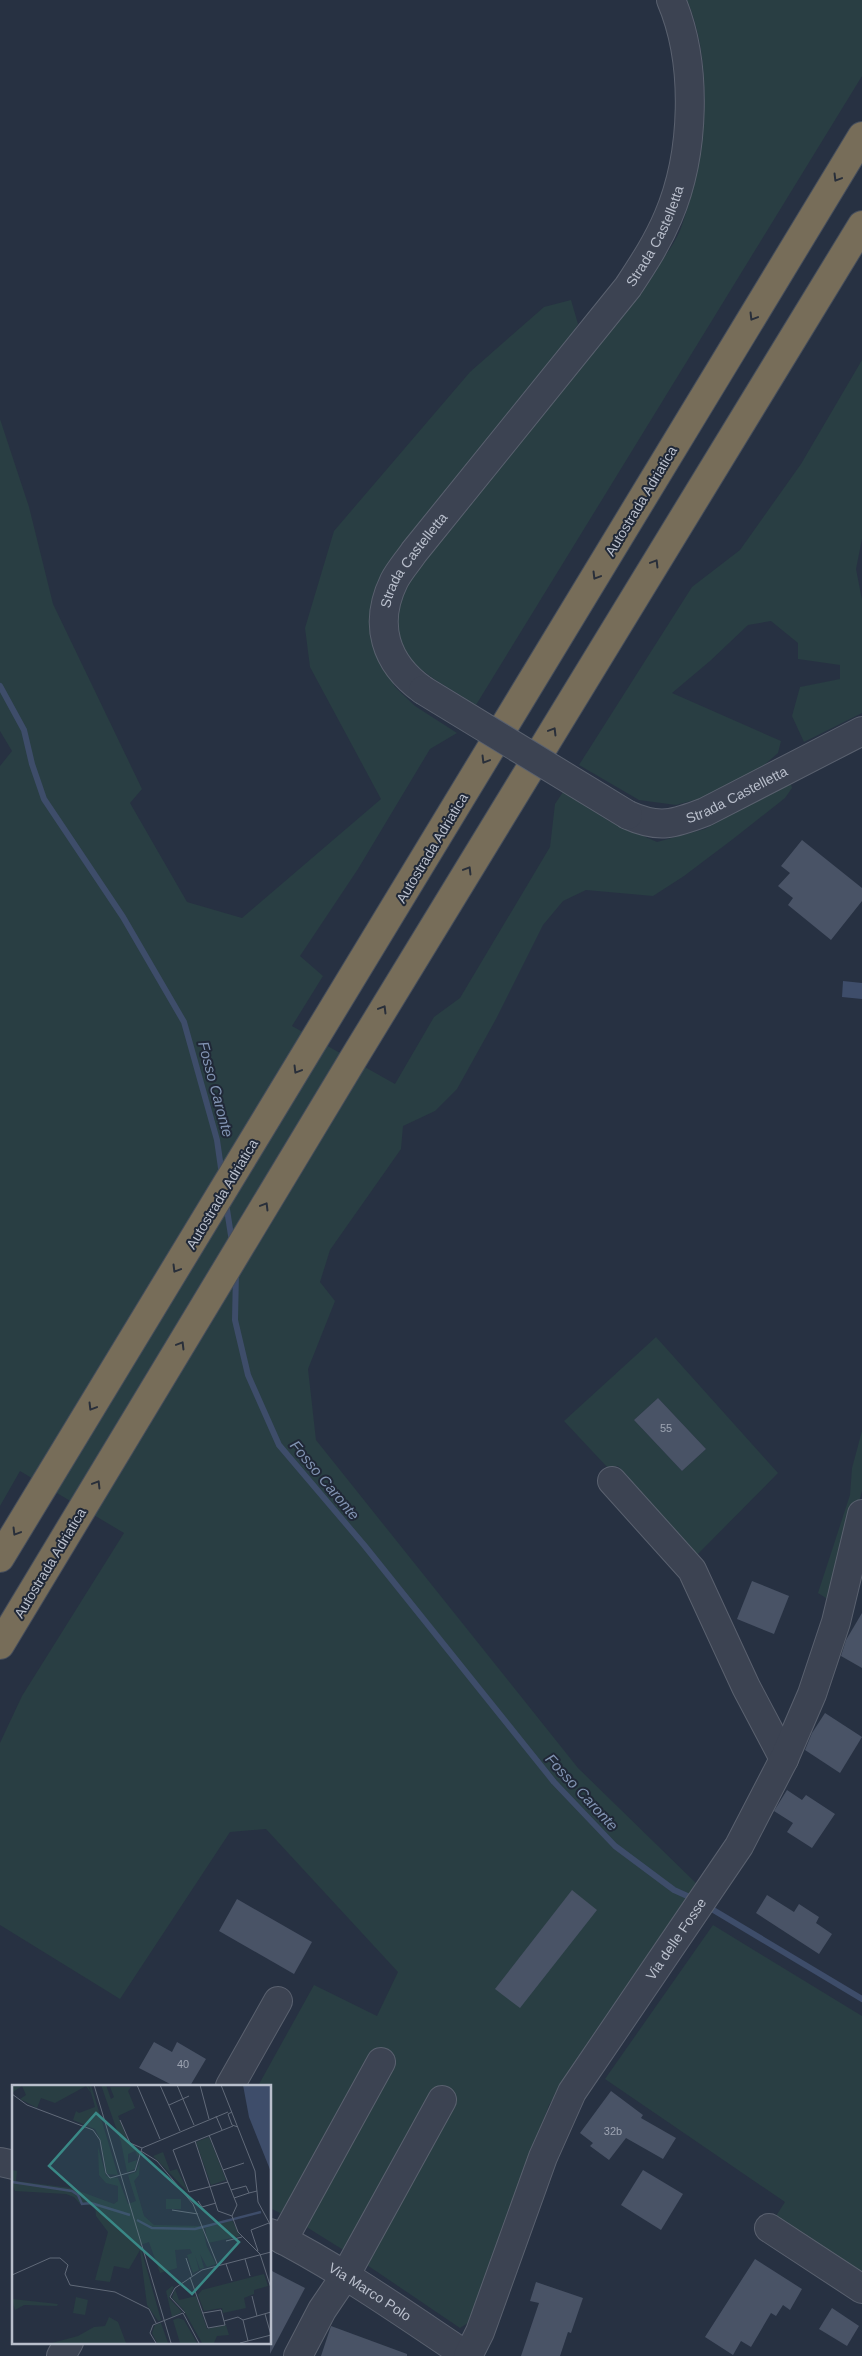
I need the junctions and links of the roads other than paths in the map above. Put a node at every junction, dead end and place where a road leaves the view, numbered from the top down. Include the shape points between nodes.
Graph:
1 (671, 0) edge
2 (862, 136) edge
3 (862, 225) edge
4 (862, 731) edge
5 (612, 1481) dead end
6 (862, 1514) edge
7 (0, 1558) edge
8 (0, 1645) edge
9 (784, 1759) junction
10 (278, 2001) dead end
11 (381, 2062) dead end
12 (231, 2085) edge
13 (442, 2100) dead end
14 (769, 2228) dead end
15 (276, 2236) edge
16 (345, 2276) junction
17 (862, 2289) edge
18 (68, 2344) edge
19 (61, 2356) edge
20 (298, 2356) edge
21 (468, 2356) edge

1 - 4 street, Strada Castelletta, bridge via 687,63 690,103 681,177 669,216 653,250 628,287 414,552 395,580 385,612 386,643 399,669 423,690 644,822 663,825 705,812
2 -> 7 highway, Autostrada Adriatica
8 -> 3 highway, Autostrada Adriatica via 358,1050
5 - 9 street via 692,1570 746,1687
6 - 9 street, Via delle Fosse via 836,1622 809,1702
9 - 21 street, Via delle Fosse via 739,1846 572,2092 543,2157 480,2332
10 - 12 street
11 - 15 street
13 - 16 street
14 - 17 street
15 - 16 street, Via Marco Polo
16 - 20 street via 322,2310
16 - 21 street, Via Marco Polo
18 - 19 street

